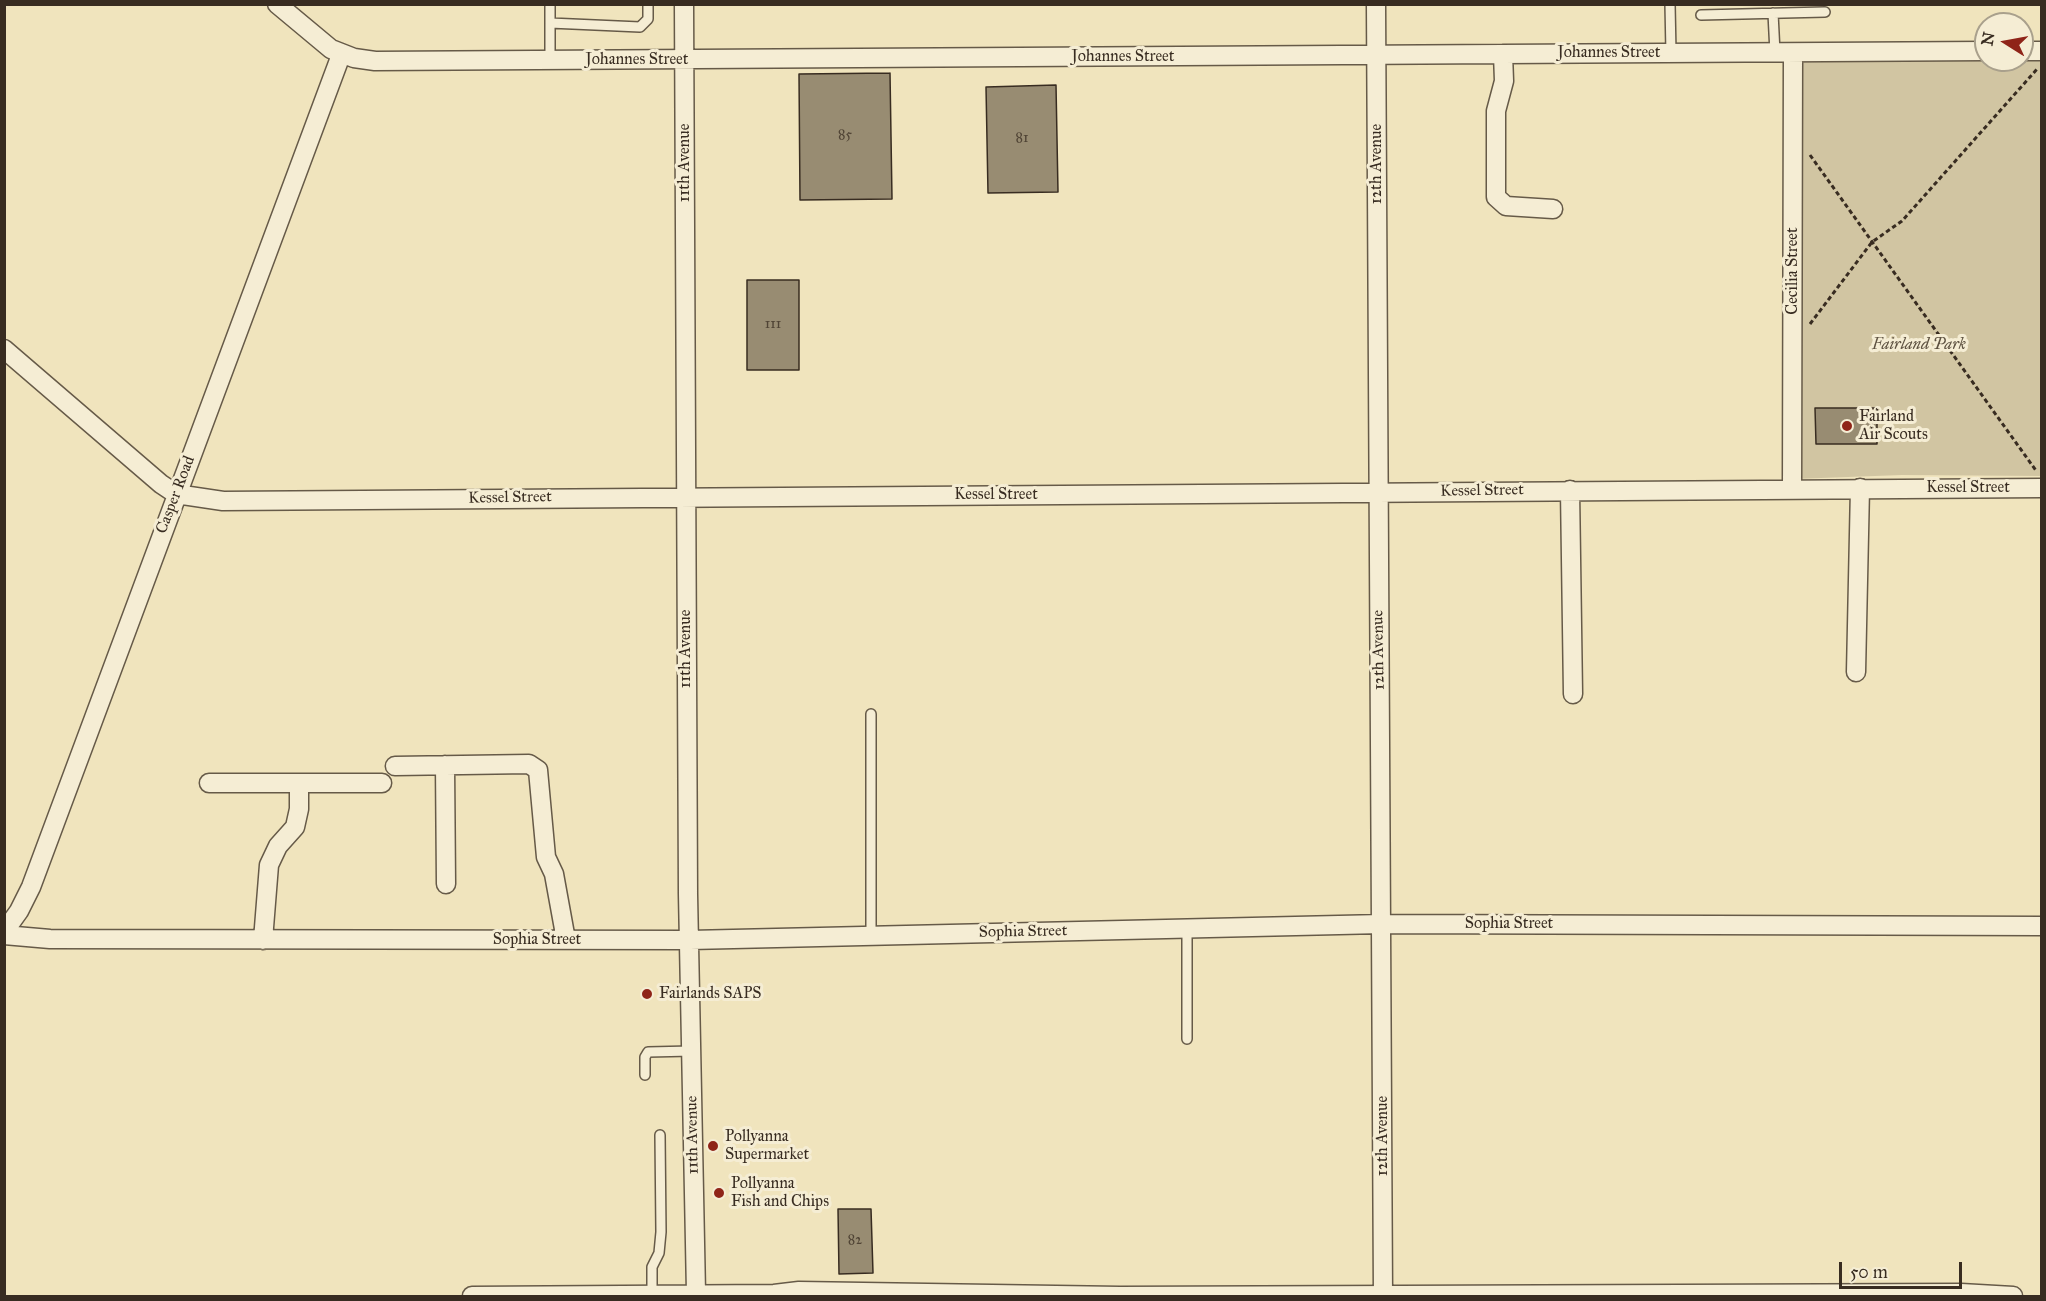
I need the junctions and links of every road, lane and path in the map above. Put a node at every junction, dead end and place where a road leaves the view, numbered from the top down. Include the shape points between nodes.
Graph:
1 (277, 4) edge
2 (550, 4) edge
3 (648, 4) edge
4 (684, 4) edge
5 (1377, 4) edge
6 (1670, 4) edge
7 (1825, 12) dead end
8 (1773, 13) junction
9 (1701, 15) dead end
10 (550, 23) junction
11 (1974, 51) edge
12 (1671, 53) junction
13 (1784, 53) junction
14 (341, 54) junction
15 (1503, 54) junction
16 (1377, 55) junction
17 (550, 60) junction
18 (684, 60) junction
19 (2042, 65) edge
20 (1793, 132) junction
21 (1553, 209) dead end
22 (1872, 242) junction
23 (1810, 325) dead end
24 (4, 349) edge
25 (2040, 482) edge
26 (1792, 489) junction
27 (1860, 489) junction
28 (1570, 490) junction
29 (1377, 492) junction
30 (176, 494) junction
31 (685, 497) junction
32 (1856, 672) dead end
33 (1573, 694) dead end
34 (871, 714) dead end
35 (445, 765) junction
36 (395, 766) dead end
37 (209, 783) dead end
38 (299, 783) junction
39 (382, 783) dead end
40 (446, 884) dead end
41 (1382, 924) junction
42 (2042, 926) edge
43 (1187, 928) junction
44 (4, 934) edge
45 (871, 936) junction
46 (263, 940) junction
47 (566, 940) junction
48 (690, 940) junction
49 (1187, 1039) dead end
50 (692, 1051) junction
51 (645, 1075) dead end
52 (660, 1135) dead end
53 (696, 1293) junction
54 (663, 1295) edge
55 (965, 1295) edge
56 (1383, 1295) junction
57 (1967, 1295) edge
58 (472, 1296) edge
59 (509, 1296) edge
60 (529, 1296) edge
61 (777, 1296) edge
62 (1119, 1296) edge
63 (2013, 1296) edge

1 - 14 street, Johannes Street via 318,40
2 - 10 lane
3 - 10 lane via 648,19 639,27
4 - 18 street, 11th Avenue
5 - 16 street, 12th Avenue
6 - 12 lane
7 - 8 lane
8 - 9 lane
8 - 13 lane
10 - 17 lane
11 - 13 street, Johannes Street
12 - 13 street, Johannes Street
12 - 15 street, Johannes Street
13 - 20 street, Cecilia Street
14 - 17 street, Johannes Street via 375,60
14 - 30 street, Casper Road
15 - 16 street, Johannes Street
15 - 21 street via 1504,81 1496,111 1496,196 1506,206
16 - 18 street, Johannes Street
16 - 29 street, 12th Avenue
17 - 18 street, Johannes Street
18 - 31 street, 11th Avenue
19 - 22 path via 1902,220
20 - 22 path
20 - 26 street, Cecilia Street
22 - 23 path
22 - 25 path
24 - 30 street, Kessel Street
25 - 27 street, Kessel Street
26 - 27 street, Kessel Street
26 - 28 street, Kessel Street
27 - 32 street
28 - 29 street, Kessel Street
28 - 33 street
29 - 31 street, Kessel Street
29 - 41 street, 12th Avenue
30 - 31 street, Kessel Street via 223,501
30 - 44 street, Casper Road via 31,887
31 - 48 street, 11th Avenue
34 - 45 lane
35 - 36 street
35 - 40 street
35 - 47 street via 529,764 538,770 546,857 554,874
37 - 38 street
38 - 39 street
38 - 46 street via 296,827 278,846 269,865
41 - 42 street, Sophia Street
41 - 43 street, Sophia Street
41 - 56 street, 12th Avenue
43 - 45 street, Sophia Street
43 - 49 lane
44 - 46 street, Sophia Street via 50,939
45 - 48 street, Sophia Street
46 - 47 street, Sophia Street
47 - 48 street, Sophia Street
48 - 50 street, 11th Avenue
50 - 51 lane via 648,1052
50 - 53 street, 11th Avenue
52 - 54 lane via 661,1232 652,1267
53 - 54 street
53 - 61 street
54 - 60 street
55 - 61 street via 799,1291
55 - 62 street
56 - 57 street
56 - 62 street
57 - 63 street
58 - 59 street
59 - 60 street

